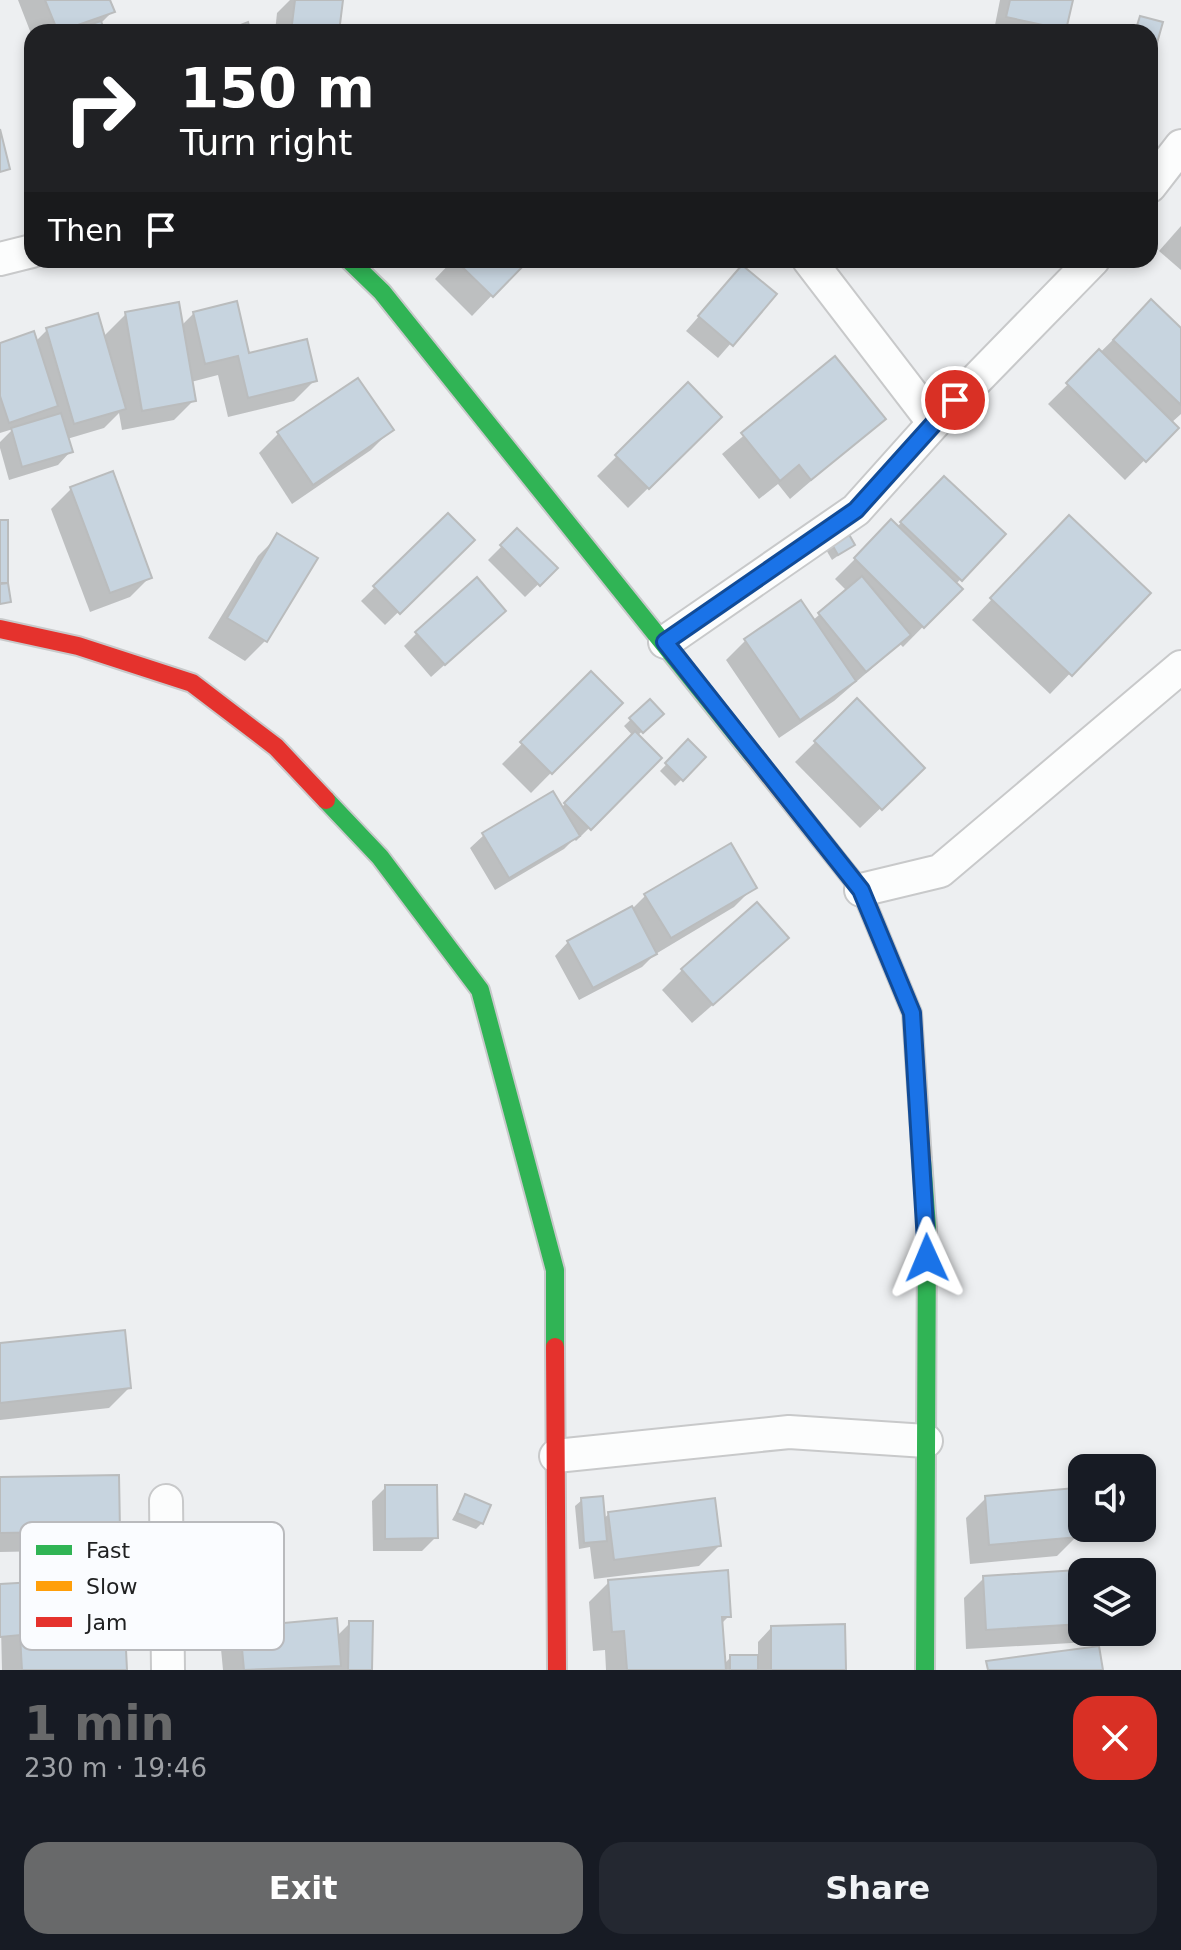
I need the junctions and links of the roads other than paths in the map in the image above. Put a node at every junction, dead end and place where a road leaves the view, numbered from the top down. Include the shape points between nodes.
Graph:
1 (1181, 146) edge
2 (1158, 176) edge
3 (24, 253) edge
4 (0, 259) edge
5 (357, 268) edge
6 (815, 268) edge
7 (1085, 268) edge
8 (934, 423) junction
9 (0, 629) edge
10 (665, 642) junction
11 (1181, 667) edge
12 (861, 890) junction
13 (926, 1441) junction
14 (556, 1456) junction
15 (166, 1501) dead end
16 (166, 1522) edge
17 (168, 1650) edge
18 (168, 1670) edge
19 (557, 1670) edge
20 (925, 1670) edge

1 - 2 street
3 - 4 street
5 - 10 street
6 - 8 street
7 - 8 street
8 - 10 street via 856,510
9 - 14 street via 78,646 192,683 204,692 276,747 380,857 480,990 555,1270
10 - 12 street
11 - 12 street via 940,871
12 - 13 street via 912,1013 927,1227
13 - 14 street via 789,1432
13 - 20 street
14 - 19 street
15 - 16 street
17 - 18 street

